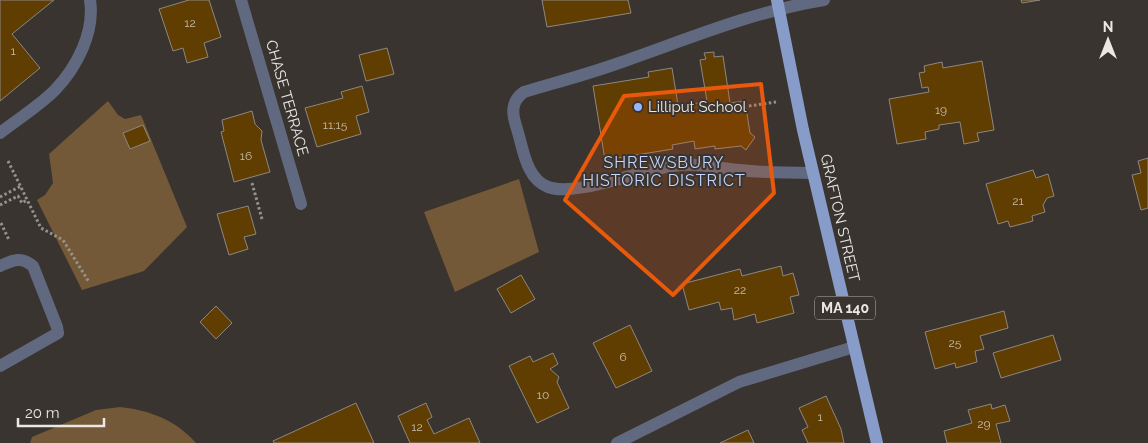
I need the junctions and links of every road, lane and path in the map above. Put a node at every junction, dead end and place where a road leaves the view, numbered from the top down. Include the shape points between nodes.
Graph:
1 (90, 0) edge
2 (241, 0) edge
3 (824, 0) edge
4 (778, 4) edge
5 (777, 102) dead end
6 (749, 106) dead end
7 (0, 132) edge
8 (8, 160) dead end
9 (813, 172) junction
10 (252, 183) dead end
11 (21, 186) junction
12 (0, 197) edge
13 (28, 200) junction
14 (301, 204) dead end
15 (0, 205) edge
16 (262, 219) dead end
17 (0, 266) edge
18 (89, 282) dead end
19 (854, 346) junction
20 (0, 366) edge
21 (617, 443) edge
22 (878, 443) edge

1 - 7 street via 92,12 87,38 74,64 55,90
2 - 14 street, CHASE TERRACE
3 - 4 street
4 - 9 main road, GRAFTON STREET / MA 140
4 - 9 street via 615,64 524,92 513,104 512,115 531,172 536,180 548,187 581,187 672,166 700,164 770,173
5 - 6 path
8 - 11 path
9 - 19 main road, GRAFTON STREET / MA 140
10 - 16 path
11 - 12 path
11 - 13 path
13 - 15 path via 22,203 18,196
13 - 18 path via 41,228 63,240
17 - 20 street via 18,259 33,266 58,333
19 - 21 street via 739,382
19 - 22 main road, GRAFTON STREET / MA 140

